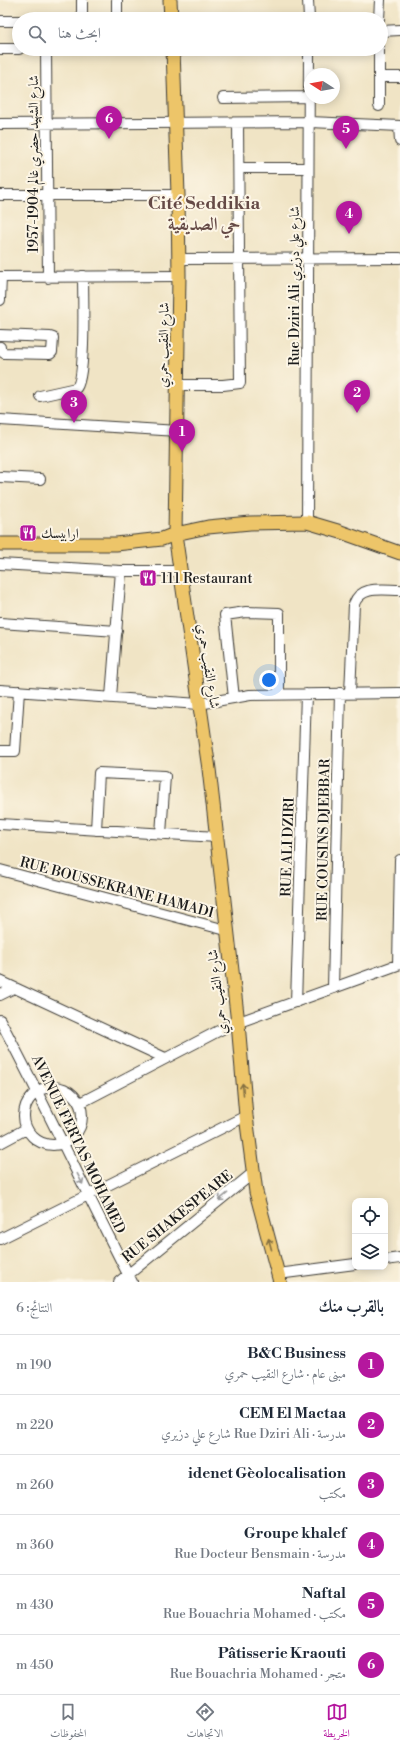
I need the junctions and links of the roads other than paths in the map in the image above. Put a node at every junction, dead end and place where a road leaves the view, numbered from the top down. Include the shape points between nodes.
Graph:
1 (82, 0) edge
2 (117, 0) edge
3 (170, 0) edge
4 (308, 0) edge
5 (380, 0) edge
6 (82, 12) edge
7 (117, 12) edge
8 (171, 12) edge
9 (308, 12) edge
10 (379, 12) edge
11 (0, 18) edge
12 (0, 21) edge
13 (12, 21) edge
14 (388, 30) edge
15 (400, 30) edge
16 (0, 49) edge
17 (12, 49) edge
18 (46, 56) edge
19 (172, 56) edge
20 (309, 56) edge
21 (378, 56) edge
22 (309, 68) edge
23 (400, 76) edge
24 (379, 77) junction
25 (304, 97) edge
26 (223, 98) dead end
27 (309, 104) edge
28 (379, 106) dead end
29 (310, 122) junction
30 (174, 123) junction
31 (238, 123) junction
32 (0, 124) edge
33 (47, 124) junction
34 (400, 126) edge
35 (400, 140) edge
36 (239, 168) junction
37 (308, 168) junction
38 (0, 195) edge
39 (46, 195) junction
40 (178, 195) junction
41 (240, 258) junction
42 (307, 258) junction
43 (400, 258) edge
44 (179, 259) junction
45 (83, 276) junction
46 (180, 276) junction
47 (1, 277) edge
48 (48, 278) junction
49 (0, 300) edge
50 (0, 334) edge
51 (0, 347) edge
52 (178, 385) junction
53 (40, 396) dead end
54 (0, 420) edge
55 (178, 431) junction
56 (0, 477) edge
57 (40, 479) dead end
58 (307, 522) junction
59 (175, 534) junction
60 (0, 544) edge
61 (400, 553) edge
62 (0, 564) edge
63 (121, 571) junction
64 (179, 571) junction
65 (400, 590) edge
66 (0, 623) edge
67 (117, 631) junction
68 (0, 690) edge
69 (20, 691) junction
70 (345, 693) junction
71 (400, 693) edge
72 (278, 694) junction
73 (306, 694) junction
74 (112, 698) junction
75 (234, 698) junction
76 (199, 704) junction
77 (0, 751) edge
78 (0, 824) edge
79 (96, 830) junction
80 (161, 834) junction
81 (217, 837) junction
82 (400, 860) edge
83 (0, 870) edge
84 (226, 930) junction
85 (399, 965) edge
86 (0, 981) edge
87 (14, 988) junction
88 (333, 988) junction
89 (0, 995) edge
90 (296, 1002) junction
91 (0, 1020) edge
92 (238, 1023) junction
93 (165, 1058) junction
94 (38, 1090) junction
95 (80, 1103) junction
96 (246, 1116) junction
97 (26, 1129) junction
98 (0, 1143) edge
99 (62, 1144) junction
100 (253, 1173) junction
101 (88, 1194) junction
102 (0, 1239) edge
103 (400, 1258) edge
104 (388, 1260) edge
105 (352, 1265) edge
106 (130, 1278) edge
107 (279, 1278) edge
108 (119, 1282) edge

1 - 6 street
2 - 7 street
3 - 8 main road
4 - 9 street
5 - 10 street
11 - 12 street
12 - 13 street
14 - 15 street
16 - 17 street
18 - 33 street, شارع الشهيد حضري غالم 1904-1957
19 - 30 main road, شارع النقيب حمري
20 - 22 street, Rue Dziri Ali شارع علي دزيري
21 - 24 street
23 - 24 street
24 - 28 street
25 - 26 street
27 - 29 street, Rue Dziri Ali شارع علي دزيري
29 - 31 street
29 - 34 street
29 - 37 street, Rue Dziri Ali شارع علي دزيري
30 - 31 street
30 - 33 street
30 - 40 main road, شارع النقيب حمري
31 - 36 street
32 - 33 street
33 - 39 street, شارع الشهيد حضري غالم 1904-1957
34 - 35 street
36 - 37 street
36 - 41 street
37 - 42 street, Rue Dziri Ali شارع علي دزيري
38 - 39 street
39 - 40 street
39 - 48 street, شارع الشهيد حضري غالم 1904-1957
40 - 44 main road, شارع النقيب حمري
41 - 42 street
41 - 44 street
41 - 52 street via 240,383
42 - 43 street
42 - 58 street, Rue Dziri Ali شارع علي دزيري
44 - 46 main road, شارع النقيب حمري
45 - 46 street
45 - 48 street
45 - 53 street via 80,384 76,388
46 - 52 main road, شارع النقيب حمري
47 - 48 street
47 - 49 street
50 - 51 street via 50,337 53,338 54,345 50,354 4,353
52 - 55 main road, شارع النقيب حمري
54 - 55 street
55 - 59 main road, شارع النقيب حمري
56 - 57 street
58 - 59 main road via 250,523
58 - 61 main road
59 - 60 main road via 162,539 116,544
59 - 64 main road, شارع النقيب حمري
62 - 63 street
63 - 64 street
63 - 67 street
64 - 76 main road, شارع النقيب حمري
65 - 70 street, RUE COUSINS DJEBBAR via 371,590 363,592 356,599
66 - 67 street
67 - 74 street
68 - 69 street
69 - 74 street
69 - 77 street via 15,751
70 - 71 street
70 - 73 street
70 - 88 street, RUE COUSINS DJEBBAR
72 - 73 street
72 - 75 street
72 - 75 street via 278,613 246,612 225,615
73 - 90 street, RUE ALI DZIRI
74 - 76 street
75 - 76 street
76 - 81 main road, شارع النقيب حمري
78 - 79 street
79 - 80 street
79 - 80 street via 99,773 165,776
80 - 81 street
81 - 84 main road, شارع النقيب حمري
82 - 85 street
83 - 84 street, RUE BOUSSEKRANE HAMADI
84 - 92 main road, شارع النقيب حمري
85 - 88 street
86 - 87 street
87 - 89 street
87 - 93 street
88 - 90 street
90 - 92 street
91 - 94 street, AVENUE FERTAS MOHAMED
92 - 93 street
96 -> 92 main road, شارع النقيب حمري
93 - 95 street
94 - 95 street via 57,1086 66,1089
94 - 97 street via 26,1103 23,1112
94 - 99 street, AVENUE FERTAS MOHAMED
95 - 99 street via 82,1123 78,1132
96 - 100 main road, شارع النقيب حمري
96 - 101 street
97 - 98 street
97 - 99 street via 38,1142 54,1146
99 -> 101 street, AVENUE FERTAS MOHAMED
100 -> 106 street, RUE SHAKESPEARE
107 -> 100 main road, شارع النقيب حمري
101 - 102 street
101 - 106 street, AVENUE FERTAS MOHAMED
103 - 104 street
105 - 107 street
106 - 108 street, RUE SHAKESPEARE

